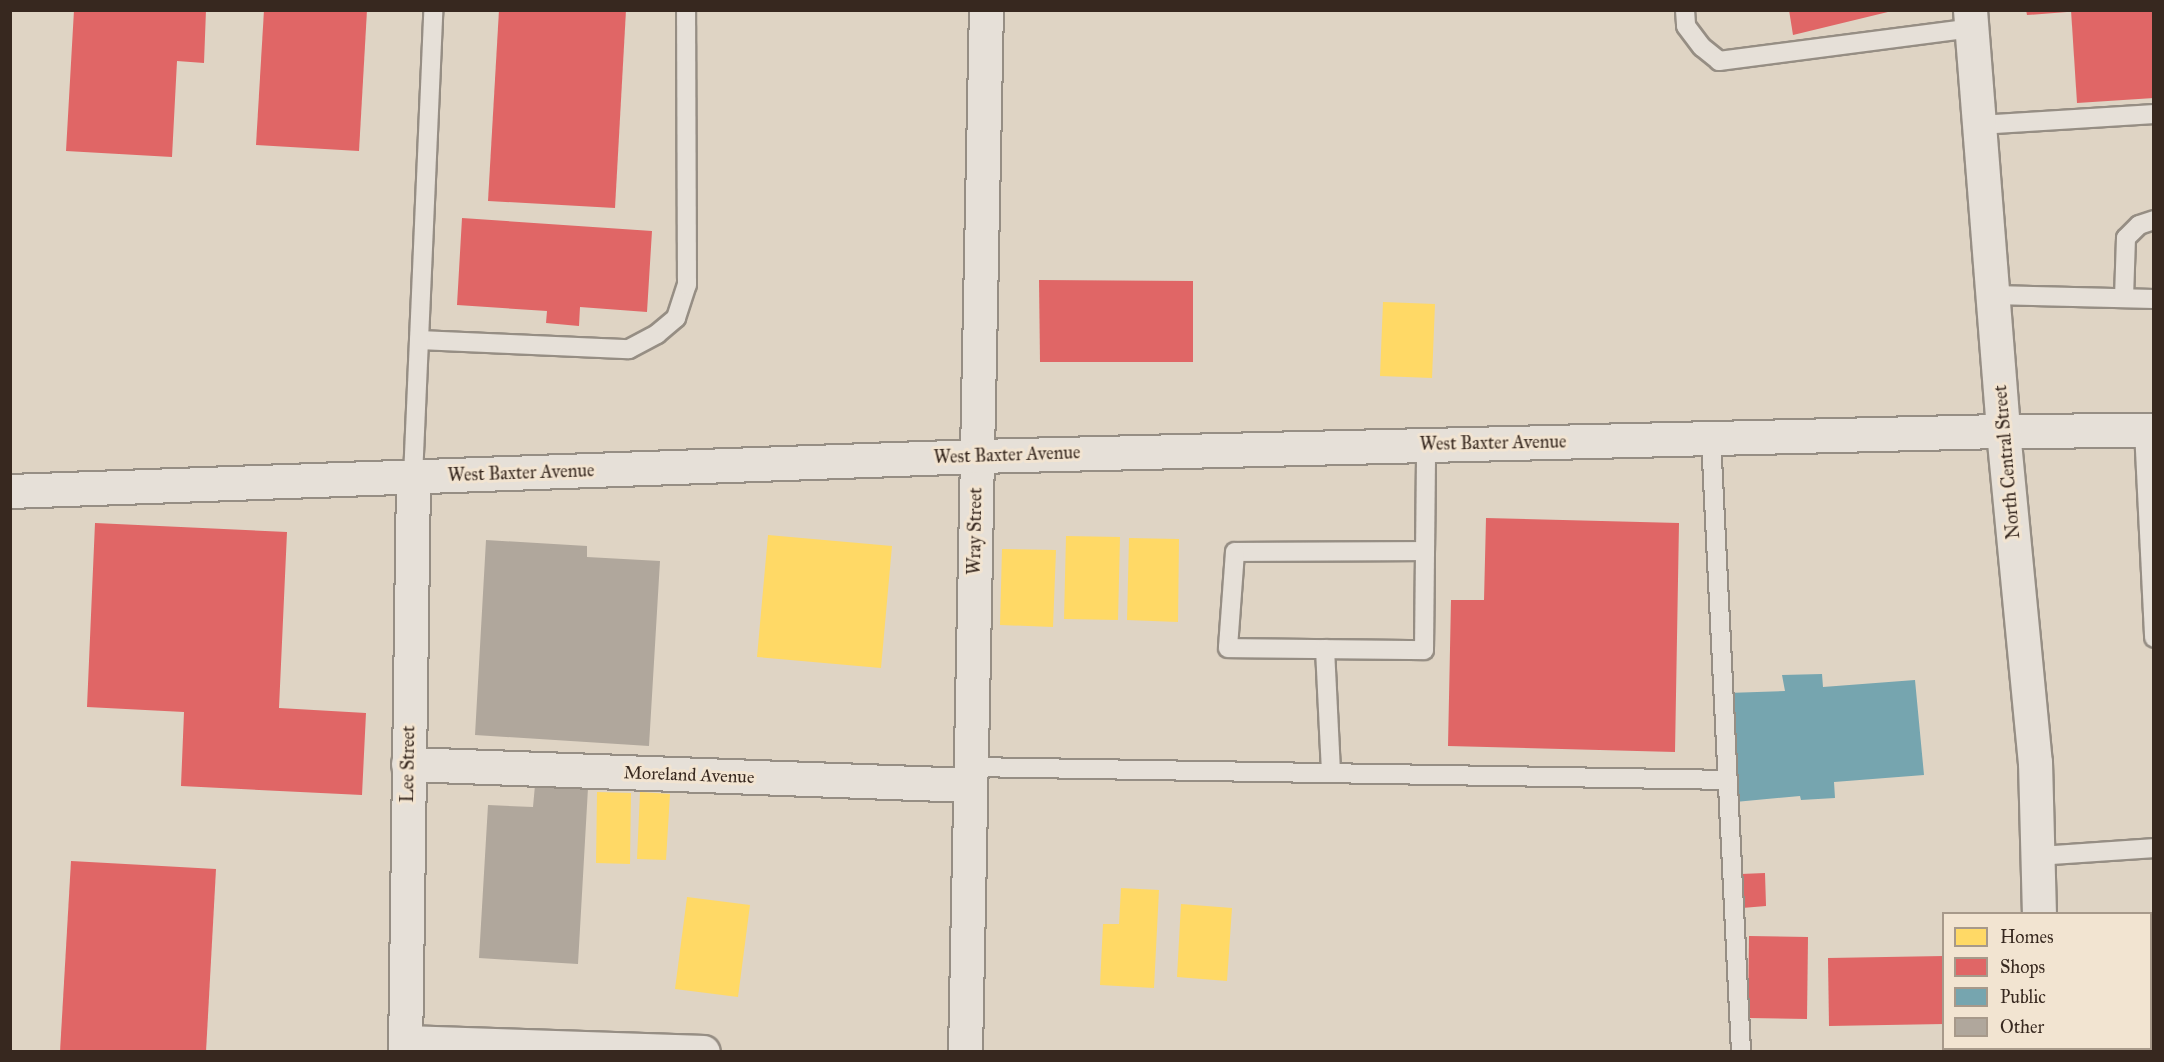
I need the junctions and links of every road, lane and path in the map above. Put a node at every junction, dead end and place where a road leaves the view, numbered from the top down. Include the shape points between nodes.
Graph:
1 (433, 10) edge
2 (686, 10) edge
3 (986, 10) edge
4 (1685, 10) edge
5 (1971, 19) edge
6 (2154, 114) edge
7 (1980, 126) junction
8 (2154, 220) edge
9 (1993, 295) junction
10 (2124, 298) junction
11 (2154, 299) edge
12 (419, 340) junction
13 (2149, 430) edge
14 (2003, 431) junction
15 (1711, 438) junction
16 (1426, 445) junction
17 (977, 456) junction
18 (413, 477) junction
19 (10, 491) edge
20 (1425, 551) junction
21 (2152, 595) edge
22 (2154, 638) edge
23 (1325, 649) junction
24 (408, 764) junction
25 (1331, 773) junction
26 (970, 776) junction
27 (1728, 780) junction
28 (2154, 848) edge
29 (2038, 856) junction
30 (2039, 912) edge
31 (406, 1047) edge
32 (703, 1052) edge
33 (965, 1052) edge
34 (1741, 1052) edge

1 - 12 lane
2 - 12 lane via 687,285 676,318 629,349
3 - 17 street, Wray Street
4 - 5 lane via 1686,26 1719,61
5 - 7 street, North Central Street
6 - 7 lane
7 - 9 street, North Central Street
8 - 10 lane via 2139,225 2126,238
9 - 10 lane
9 - 14 street, North Central Street
10 - 11 lane
12 - 18 lane
13 - 14 street, West Baxter Avenue
13 - 21 lane
14 - 15 street, West Baxter Avenue
14 - 29 street, North Central Street via 2035,762
15 - 16 street, West Baxter Avenue
15 - 27 lane
16 - 17 street, West Baxter Avenue
16 - 20 lane
17 - 18 street, West Baxter Avenue
17 - 26 street, Wray Street
18 - 19 street, West Baxter Avenue
18 - 24 street, Lee Street
20 - 23 lane via 1424,650
20 - 23 lane via 1235,552 1228,648
21 - 22 lane
23 - 25 lane
24 - 26 street, Moreland Avenue
24 - 31 street, Lee Street
25 - 26 lane
25 - 27 lane
26 - 33 street, Wray Street
27 - 34 lane
28 - 29 lane
29 - 30 street, North Central Street
31 - 32 street

